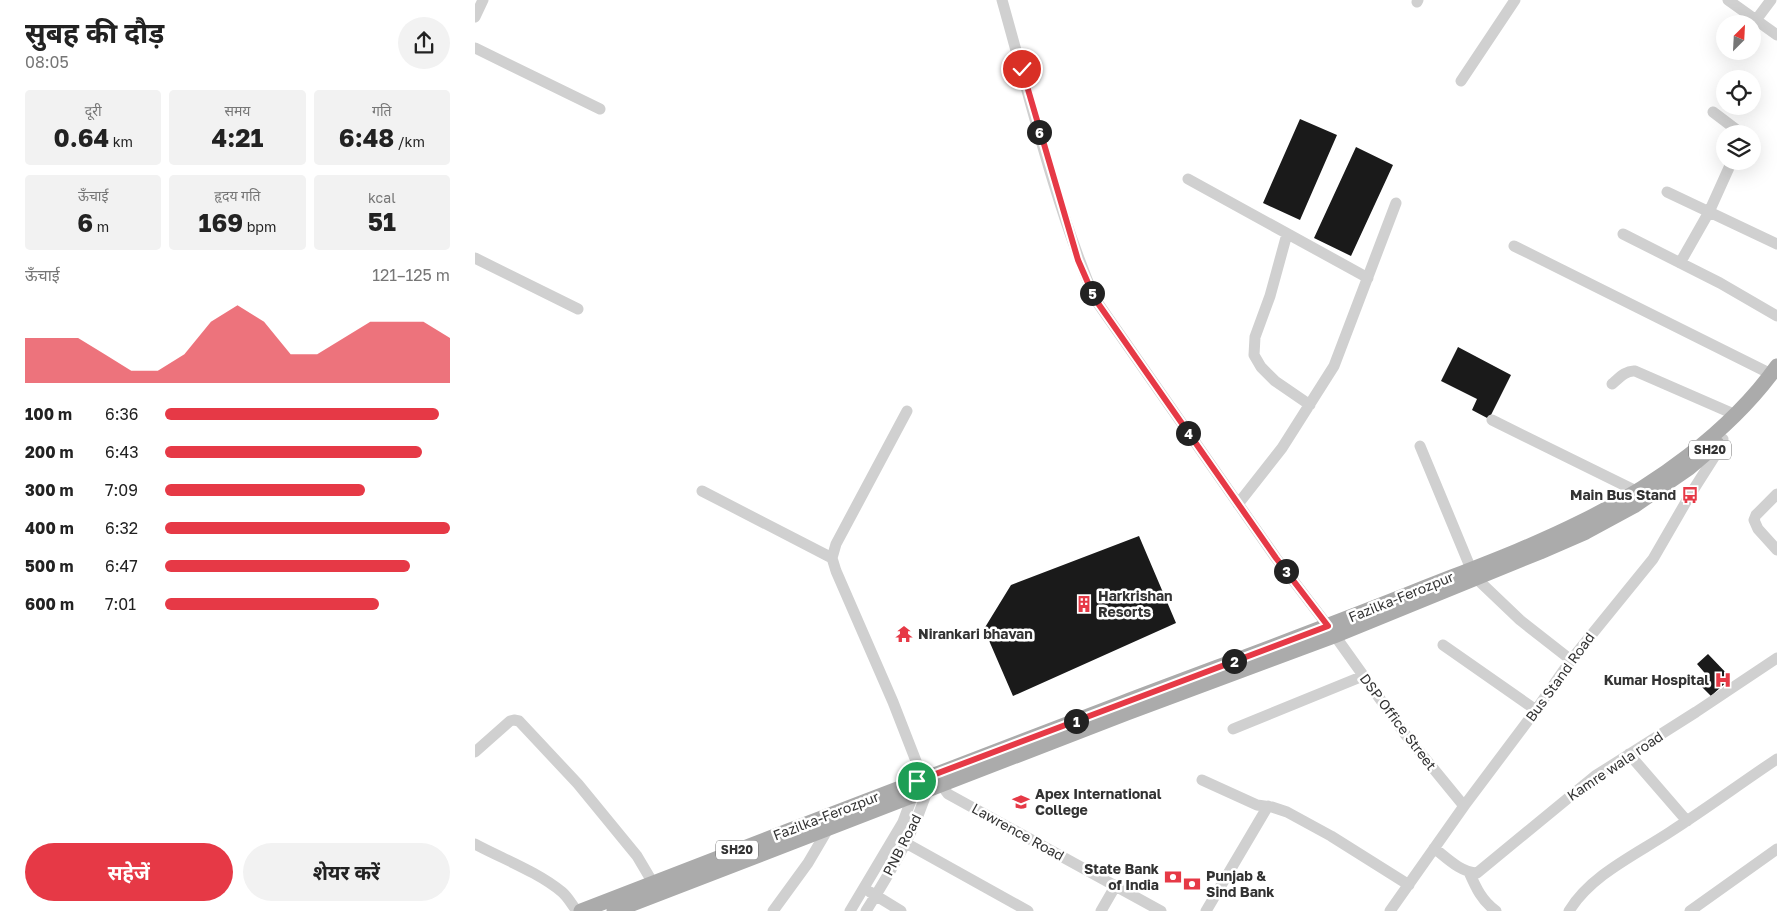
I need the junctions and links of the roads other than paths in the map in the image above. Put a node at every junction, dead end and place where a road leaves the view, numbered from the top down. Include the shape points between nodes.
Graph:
1 (483, 0) edge
2 (1002, 0) edge
3 (1515, 0) edge
4 (1727, 0) edge
5 (1771, 0) edge
6 (1749, 15) edge
7 (1760, 15) edge
8 (475, 17) edge
9 (1761, 24) edge
10 (1777, 35) edge
11 (475, 48) edge
12 (1461, 81) dead end
13 (600, 109) dead end
14 (1713, 112) dead end
15 (1731, 125) edge
16 (1728, 170) edge
17 (1188, 179) dead end
18 (1667, 192) dead end
19 (1396, 203) dead end
20 (1709, 212) junction
21 (1287, 234) junction
22 (1623, 234) dead end
23 (1777, 244) edge
24 (1514, 246) dead end
25 (475, 258) edge
26 (1680, 263) junction
27 (1368, 278) junction
28 (578, 309) dead end
29 (1777, 316) edge
30 (1775, 374) edge
31 (1612, 384) dead end
32 (1310, 405) junction
33 (907, 410) dead end
34 (1736, 415) junction
35 (1492, 420) dead end
36 (1723, 439) junction
37 (1420, 446) dead end
38 (702, 491) dead end
39 (1777, 494) edge
40 (1632, 498) junction
41 (1238, 504) junction
42 (1777, 550) edge
43 (832, 558) junction
44 (1474, 574) junction
45 (1331, 631) junction
46 (1443, 645) dead end
47 (1777, 658) edge
48 (1571, 660) junction
49 (1363, 676) junction
50 (1536, 710) junction
51 (1233, 729) dead end
52 (475, 752) edge
53 (1629, 754) junction
54 (1777, 759) edge
55 (930, 780) junction
56 (1202, 780) dead end
57 (913, 796) junction
58 (1268, 806) junction
59 (1464, 806) junction
60 (1687, 820) junction
61 (828, 828) junction
62 (895, 837) junction
63 (907, 842) junction
64 (475, 844) edge
65 (1435, 848) junction
66 (1777, 849) edge
67 (1469, 872) junction
68 (653, 883) junction
69 (1116, 885) junction
70 (1409, 885) junction
71 (864, 888) junction
72 (875, 896) junction
73 (620, 910) edge
74 (1394, 910) edge
75 (577, 911) edge
76 (581, 911) edge
77 (773, 911) edge
78 (850, 911) edge
79 (866, 911) edge
80 (901, 911) edge
81 (1028, 911) edge
82 (1101, 911) edge
83 (1161, 911) edge
84 (1206, 911) edge
85 (1497, 911) edge
86 (1569, 911) edge
87 (1689, 911) edge

1 - 8 street
2 - 41 street, DSP Office Street via 1075,250 1095,299
3 - 12 street
4 - 6 street
5 - 7 street
9 - 10 street
11 - 13 street
14 - 15 street
16 - 20 street
17 - 21 street
18 - 20 street
19 - 27 street
20 - 23 street
20 - 26 street
21 - 27 street
21 - 32 street via 1255,337 1254,354 1275,381
22 - 26 street
24 - 30 street
25 - 28 street
26 - 29 street
27 - 32 street via 1334,366
30 - 34 main road, SH20
30 - 36 main road, SH20 via 1741,422
31 - 34 street via 1630,370 1635,371
32 - 41 street via 1282,448
33 - 43 street
34 - 40 main road, SH20
35 - 40 street
36 - 40 main road, SH20 via 1689,468
36 - 48 street, Bus Stand Road via 1653,558
37 - 44 street
38 - 43 street
39 - 42 street via 1754,520
40 - 44 main road, Fazilka-Ferozpur / SH20 via 1586,532
41 - 45 street, DSP Office Street
43 - 55 street
44 - 45 main road, Fazilka-Ferozpur / SH20
44 - 48 street via 1520,620
45 - 49 street, DSP Office Street
45 - 55 main road, Fazilka-Ferozpur / SH20 via 1118,716
46 - 50 street
47 - 53 street, Kamre wala road
48 - 50 street, Bus Stand Road
49 - 51 street
49 - 59 street, DSP Office Street
50 - 59 street, Bus Stand Road
52 - 68 street via 510,722 519,721 637,856
53 - 60 street
53 - 67 street, Kamre wala road via 1567,797 1477,873
54 - 60 street
55 - 57 main road, Fazilka-Ferozpur / SH20
55 - 63 street, PNB Road
55 - 68 main road, Fazilka-Ferozpur / SH20
55 - 69 street, Lawrence Road via 948,794
56 - 58 street via 1257,805
57 - 61 main road, Fazilka-Ferozpur / SH20
57 - 62 street, PNB Road
58 - 70 street via 1287,812 1331,836
58 - 84 street
59 - 65 street, Bus Stand Road
60 - 86 street via 1600,877
61 - 73 main road, Fazilka-Ferozpur / SH20
61 - 77 street
62 - 63 street
62 - 71 street, PNB Road
63 - 72 street, PNB Road
63 - 81 street
64 - 75 street via 564,893
65 - 67 street
65 - 70 street, Bus Stand Road
66 - 87 street
67 - 85 street via 1479,895
68 - 76 main road, Fazilka-Ferozpur / SH20
69 - 82 street
69 - 83 street, Lawrence Road
70 - 74 street, Bus Stand Road
71 - 72 street
71 - 78 street, PNB Road
72 - 79 street, PNB Road
72 - 80 street

